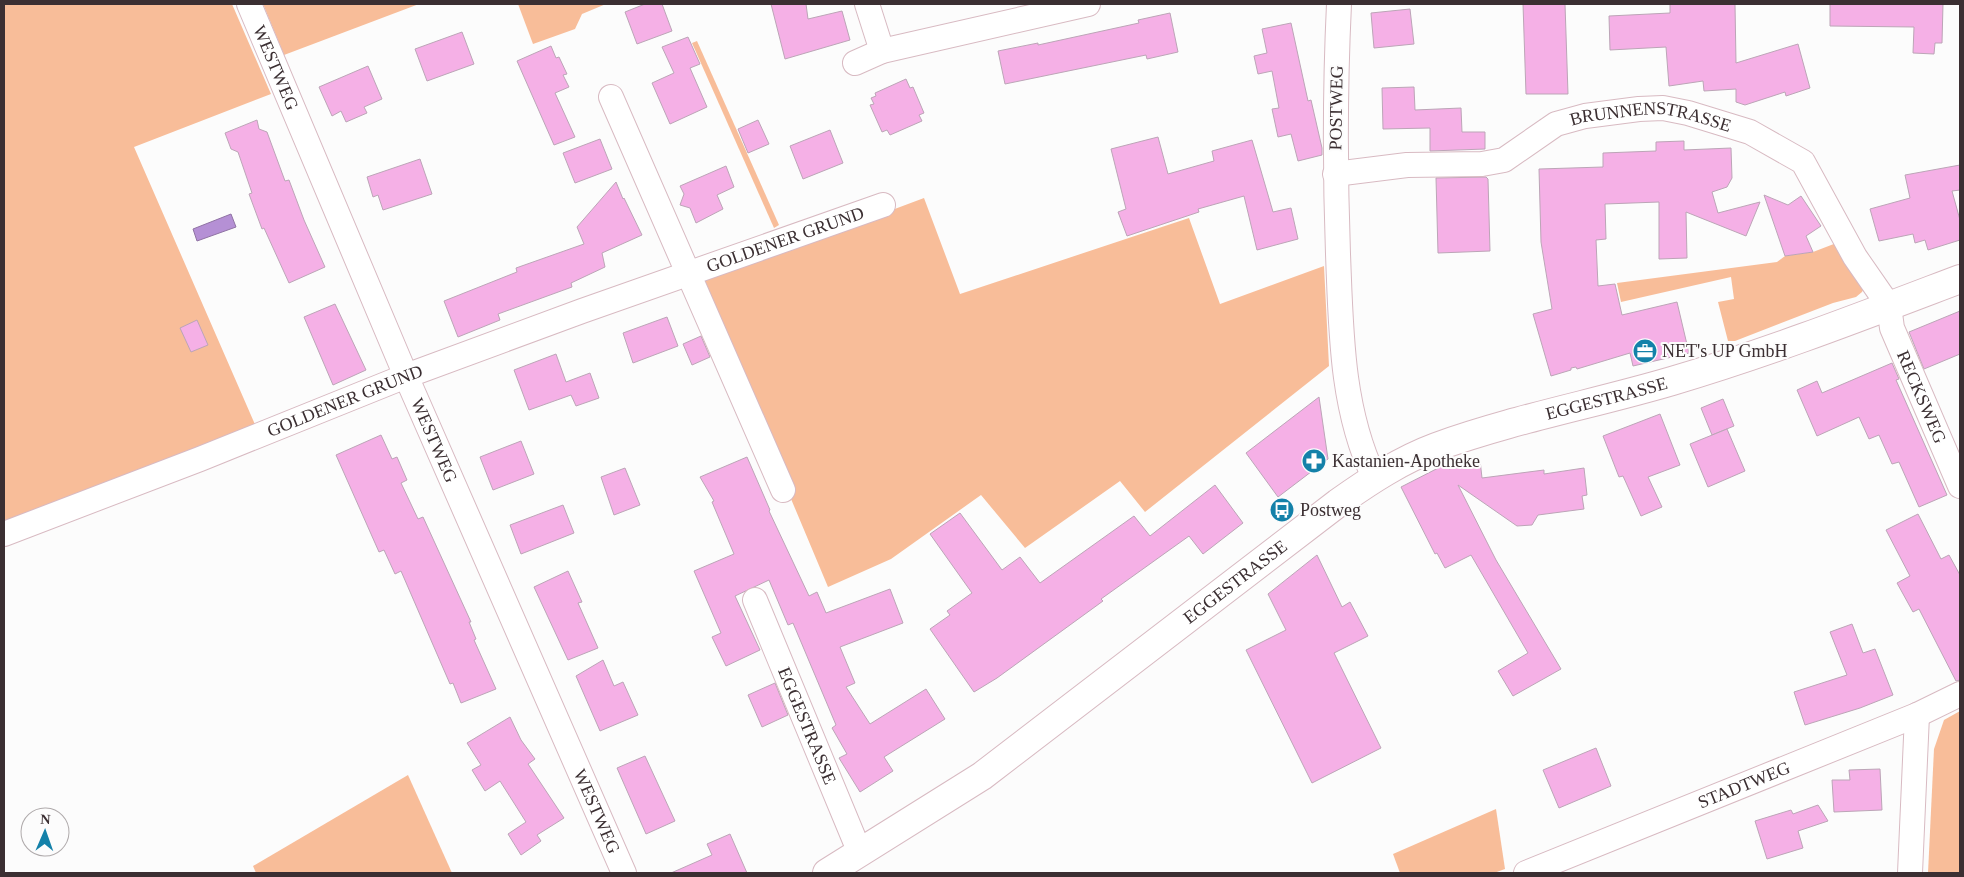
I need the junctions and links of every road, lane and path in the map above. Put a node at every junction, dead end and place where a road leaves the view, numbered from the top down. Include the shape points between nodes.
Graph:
1 (250, 4) edge
2 (867, 4) edge
3 (1088, 4) edge
4 (1339, 4) edge
5 (882, 52) junction
6 (854, 62) dead end
7 (611, 97) dead end
8 (1335, 174) junction
9 (883, 205) dead end
10 (689, 274) junction
11 (1960, 279) edge
12 (1889, 306) junction
13 (406, 376) junction
14 (1374, 477) junction
15 (1960, 486) edge
16 (783, 490) dead end
17 (4, 534) edge
18 (755, 600) dead end
19 (1960, 694) edge
20 (1917, 715) junction
21 (860, 853) junction
22 (624, 873) edge
23 (826, 873) edge
24 (1526, 873) edge
25 (1910, 873) edge

1 - 13 street, WESTWEG
2 - 5 street
3 - 5 street
4 - 8 street, POSTWEG
5 - 6 street
7 - 10 street, GOLDENER GRUND
8 - 12 street, BRUNNENSTRASSE via 1407,165 1482,164 1504,160 1556,124 1585,116 1663,108 1688,113 1750,132 1803,162 1855,257
8 - 14 street, POSTWEG via 1341,335 1352,417
9 - 10 street, GOLDENER GRUND
10 - 13 street, GOLDENER GRUND
10 - 16 street, GOLDENER GRUND
11 - 12 main road, EGGESTRASSE
12 - 14 main road, EGGESTRASSE via 1673,381 1436,447
12 - 15 street, RECKSWEG via 1892,328
13 - 17 street, GOLDENER GRUND
13 - 22 street, WESTWEG
14 - 21 main road, EGGESTRASSE via 982,776
18 - 21 street, EGGESTRASSE
19 - 20 street, STADTWEG
20 - 24 street, STADTWEG
20 - 25 street
21 - 23 main road, EGGESTRASSE

